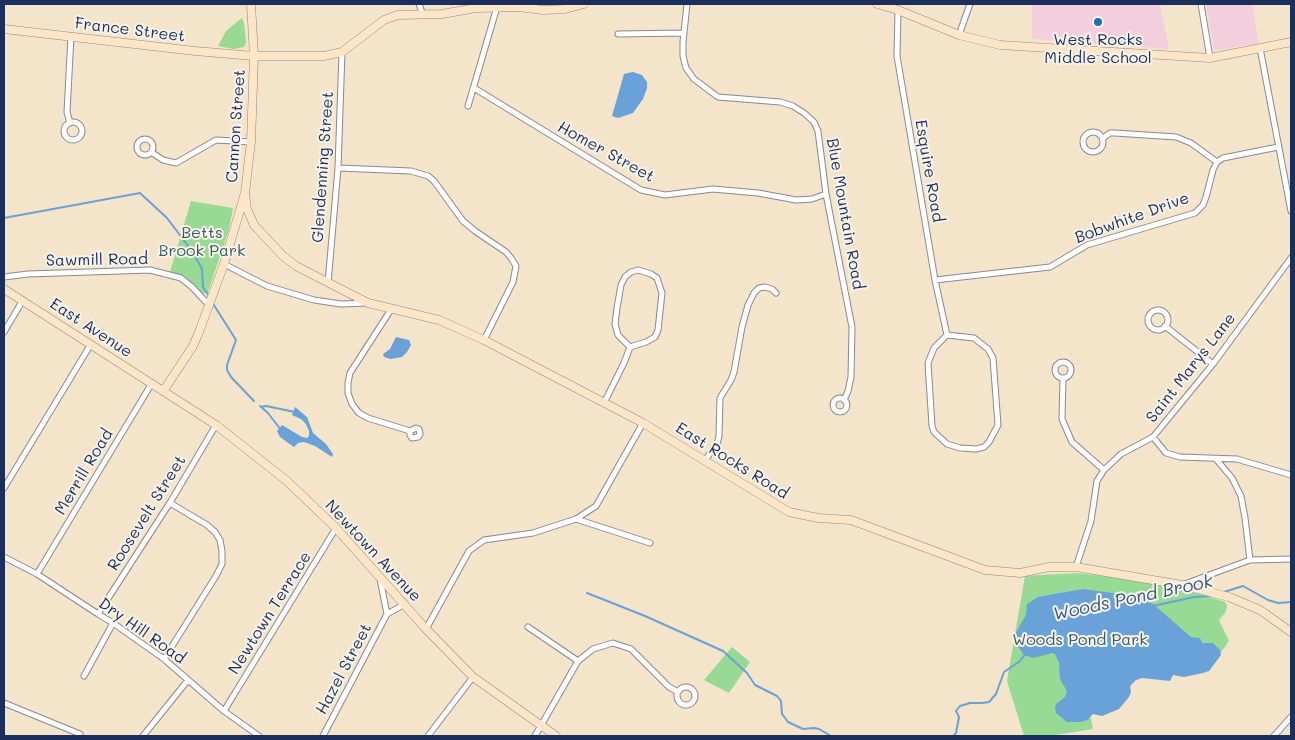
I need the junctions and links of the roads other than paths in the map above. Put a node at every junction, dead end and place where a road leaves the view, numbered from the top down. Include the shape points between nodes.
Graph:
1 (251, 4) edge
2 (419, 4) edge
3 (584, 4) edge
4 (688, 4) edge
5 (877, 4) edge
6 (970, 4) edge
7 (1201, 4) edge
8 (496, 5) edge
9 (898, 10) junction
10 (422, 15) junction
11 (4, 29) edge
12 (684, 33) junction
13 (618, 34) dead end
14 (959, 35) junction
15 (71, 36) junction
16 (1291, 42) edge
17 (1260, 48) junction
18 (342, 52) junction
19 (254, 56) junction
20 (1210, 58) junction
21 (474, 88) junction
22 (468, 106) dead end
23 (70, 123) dead end
24 (1103, 138) junction
25 (251, 142) junction
26 (1278, 147) junction
27 (151, 152) dead end
28 (1217, 162) junction
29 (338, 168) junction
30 (245, 193) junction
31 (826, 194) junction
32 (1291, 211) edge
33 (1291, 258) edge
34 (224, 264) junction
35 (4, 277) edge
36 (935, 280) junction
37 (328, 283) junction
38 (4, 289) edge
39 (776, 294) dead end
40 (24, 300) junction
41 (210, 301) junction
42 (368, 303) junction
43 (392, 308) junction
44 (1166, 326) dead end
45 (4, 332) edge
46 (947, 335) junction
47 (484, 340) junction
48 (91, 344) junction
49 (630, 347) junction
50 (1213, 364) junction
51 (1063, 378) dead end
52 (152, 383) junction
53 (164, 390) junction
54 (844, 400) dead end
55 (604, 404) junction
56 (643, 423) junction
57 (216, 425) junction
58 (410, 431) dead end
59 (1153, 437) junction
60 (1216, 459) junction
61 (705, 460) junction
62 (1104, 470) junction
63 (1291, 474) edge
64 (4, 488) edge
65 (170, 503) junction
66 (576, 519) junction
67 (336, 528) junction
68 (650, 543) dead end
69 (4, 556) edge
70 (1291, 559) edge
71 (1250, 560) junction
72 (1076, 567) junction
73 (37, 574) junction
74 (379, 576) junction
75 (1182, 585) junction
76 (405, 604) junction
77 (98, 614) junction
78 (387, 614) junction
79 (114, 623) junction
80 (528, 627) dead end
81 (426, 629) junction
82 (1291, 632) edge
83 (164, 659) junction
84 (578, 661) junction
85 (84, 676) dead end
86 (473, 676) junction
87 (188, 680) junction
88 (678, 692) dead end
89 (4, 703) edge
90 (224, 711) junction
91 (1291, 717) edge
92 (542, 725) junction
93 (79, 735) edge
94 (144, 736) edge
95 (257, 736) edge
96 (323, 736) edge
97 (428, 736) edge
98 (535, 736) edge
99 (556, 736) edge
100 (1274, 736) edge

1 - 19 main road, Cannon Street
2 - 10 street
3 - 8 main road via 543,10
4 - 12 street, Blue Mountain Road
5 - 9 main road
6 - 14 street
7 - 20 street
8 - 10 main road
8 - 21 street
9 - 14 main road
9 - 36 street, Esquire Road via 897,56
10 - 18 main road via 398,15 384,20
11 - 15 main road, France Street
12 - 13 street
12 - 31 street, Blue Mountain Road via 686,68 706,90 724,98 780,102 799,110 814,122
14 - 20 main road via 1000,45
15 - 19 main road, France Street
15 - 23 street via 67,112
16 - 17 main road
17 - 20 main road
17 - 26 street
18 - 19 main road, France Street via 324,56
18 - 29 street, Glendenning Street
19 - 25 main road, Cannon Street
21 - 22 street
21 - 31 street, Homer Street via 641,190 665,194 713,189 796,200
24 - 24 street via 1096,132 1089,133 1084,139 1084,146 1096,152 1103,145
24 - 28 street via 1115,133 1176,137 1191,143
25 - 27 street via 216,140 176,163
25 - 30 main road, Cannon Street
26 - 28 street
26 - 32 street
28 - 36 street, Bobwhite Drive via 1203,205 1195,213 1087,245 1050,267
29 - 37 street, Glendenning Street
29 - 47 street via 411,171 428,176 463,221 506,252 516,266 513,282
30 - 34 main road, Cannon Street
30 - 37 main road, East Rocks Road via 254,225 283,256
31 - 54 street, Blue Mountain Road via 852,328 851,377
33 - 50 street, Saint Marys Lane
34 - 41 main road, Cannon Street
34 - 42 street via 267,286 314,300 340,304
35 - 41 street, Sawmill Road via 150,270 181,278
36 - 46 street, Esquire Road
37 - 42 main road, East Rocks Road
38 - 40 main road, East Avenue
39 - 61 street via 772,289 759,288 748,305 734,372 720,398 717,444
40 - 45 street
40 - 48 main road, East Avenue
41 - 53 main road, Cannon Street via 193,346
42 - 43 main road, East Rocks Road
43 - 47 main road, East Rocks Road via 439,320
43 - 58 street via 350,373 348,393 359,413
44 - 50 street
46 - 46 street via 934,348 928,363 932,426 947,444 960,448 984,447 998,425 993,358 988,349 974,338
47 - 55 main road, East Rocks Road
48 - 52 main road, East Avenue
48 - 64 street
49 - 49 street via 655,337 662,293 657,278 638,270 625,277 617,308 618,335
49 - 55 street
50 - 59 street, Saint Marys Lane
51 - 62 street via 1062,419 1072,442
52 - 53 main road, East Avenue
52 - 73 street, Merrill Road
53 - 57 main road, Newtown Avenue
55 - 56 main road, East Rocks Road
56 - 61 main road, East Rocks Road
56 - 66 street via 596,506
57 - 65 street, Roosevelt Street
57 - 67 main road, Newtown Avenue via 293,487
59 - 60 street via 1166,453
59 - 62 street, Saint Marys Lane via 1121,454
60 - 63 street via 1237,459
60 - 71 street via 1232,478 1241,496
61 - 72 main road, East Rocks Road via 789,512 851,520 985,570 1020,572
62 - 72 street, Saint Marys Lane via 1097,481 1091,521
65 - 77 street, Roosevelt Street
65 - 83 street via 215,532 220,540 222,564
66 - 68 street
66 - 81 street via 533,533 484,540 469,551
67 - 74 main road, Newtown Avenue
67 - 90 street, Newtown Terrace
69 - 73 street, Dry Hill Road
70 - 71 street
71 - 75 street
72 - 75 main road, East Rocks Road
73 - 77 street, Dry Hill Road
74 - 76 main road, Newtown Avenue
74 - 78 street, Hazel Street
75 - 82 main road, East Rocks Road via 1229,597 1260,610
76 - 78 street, Hazel Street
76 - 81 main road, Newtown Avenue
77 - 79 street, Dry Hill Road
78 - 96 street, Hazel Street
79 - 83 street, Dry Hill Road
79 - 85 street
80 - 84 street
81 - 86 main road, Newtown Avenue
83 - 87 street, Dry Hill Road
84 - 88 street via 593,649 613,644 631,648 668,687
84 - 92 street
86 - 92 main road, Newtown Avenue
86 - 97 street
87 - 90 street, Dry Hill Road
87 - 94 street
89 - 93 street
90 - 95 street, Dry Hill Road
91 - 100 street
92 - 98 street
92 - 99 main road, Newtown Avenue

